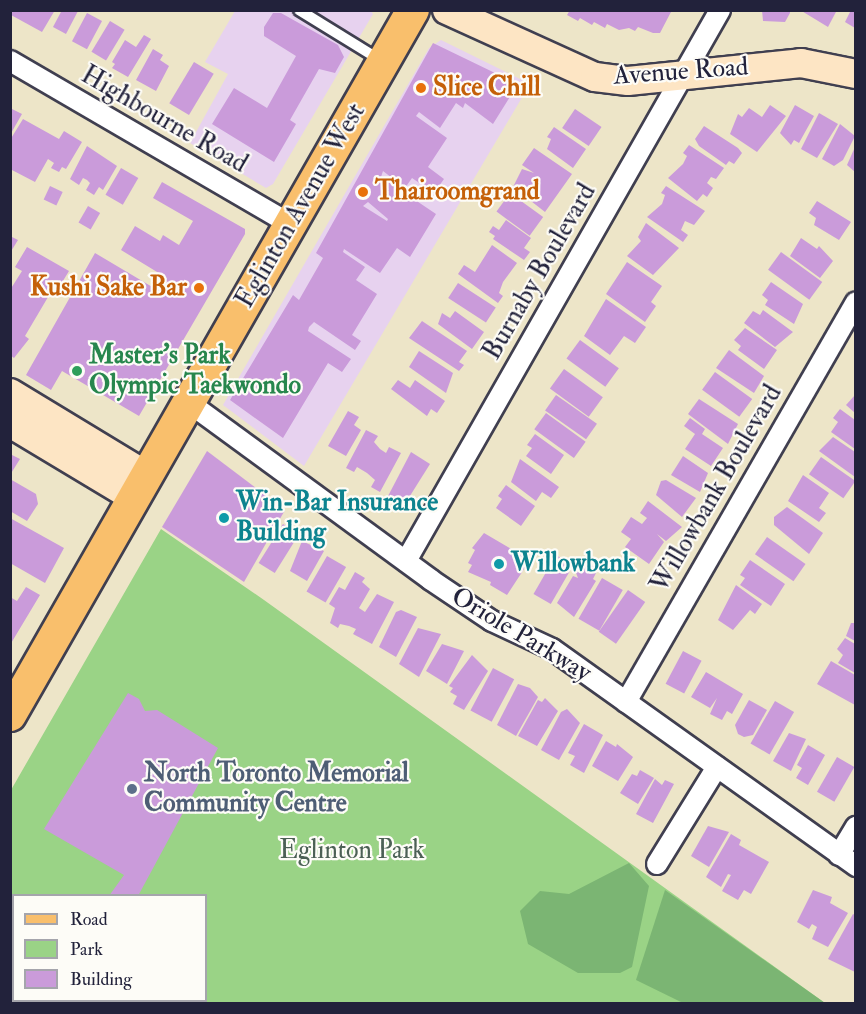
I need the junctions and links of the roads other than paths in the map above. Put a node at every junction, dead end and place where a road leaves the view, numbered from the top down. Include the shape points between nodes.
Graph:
1 (299, 10) edge
2 (413, 10) edge
3 (447, 10) edge
4 (720, 10) edge
5 (10, 61) edge
6 (385, 62) junction
7 (683, 74) junction
8 (855, 74) edge
9 (290, 224) junction
10 (855, 302) edge
11 (10, 393) edge
12 (188, 402) junction
13 (10, 423) edge
14 (79, 451) junction
15 (141, 487) junction
16 (406, 561) junction
17 (626, 702) junction
18 (10, 715) edge
19 (717, 767) junction
20 (855, 826) edge
21 (839, 855) junction
22 (657, 864) dead end
23 (855, 866) edge

1 - 6 lane
2 - 6 main road, Eglinton Avenue West
3 - 7 main road, Avenue Road via 595,77 628,81
4 - 7 street, Burnaby Boulevard
5 - 9 street, Highbourne Road
6 - 9 main road, Eglinton Avenue West
7 - 8 main road, Avenue Road via 801,63
7 - 16 street, Burnaby Boulevard
9 - 12 main road, Eglinton Avenue West
10 - 17 street, Willowbank Boulevard
11 - 14 main road
12 - 15 main road, Eglinton Avenue West
12 - 16 street, Oriole Parkway
13 - 14 main road
14 - 15 main road
15 - 18 main road, Eglinton Avenue West
16 - 17 street, Oriole Parkway via 492,621 552,649
17 - 19 street, Oriole Parkway
19 - 21 street, Oriole Parkway
19 - 22 street
20 - 21 street
21 - 23 street, Oriole Parkway

